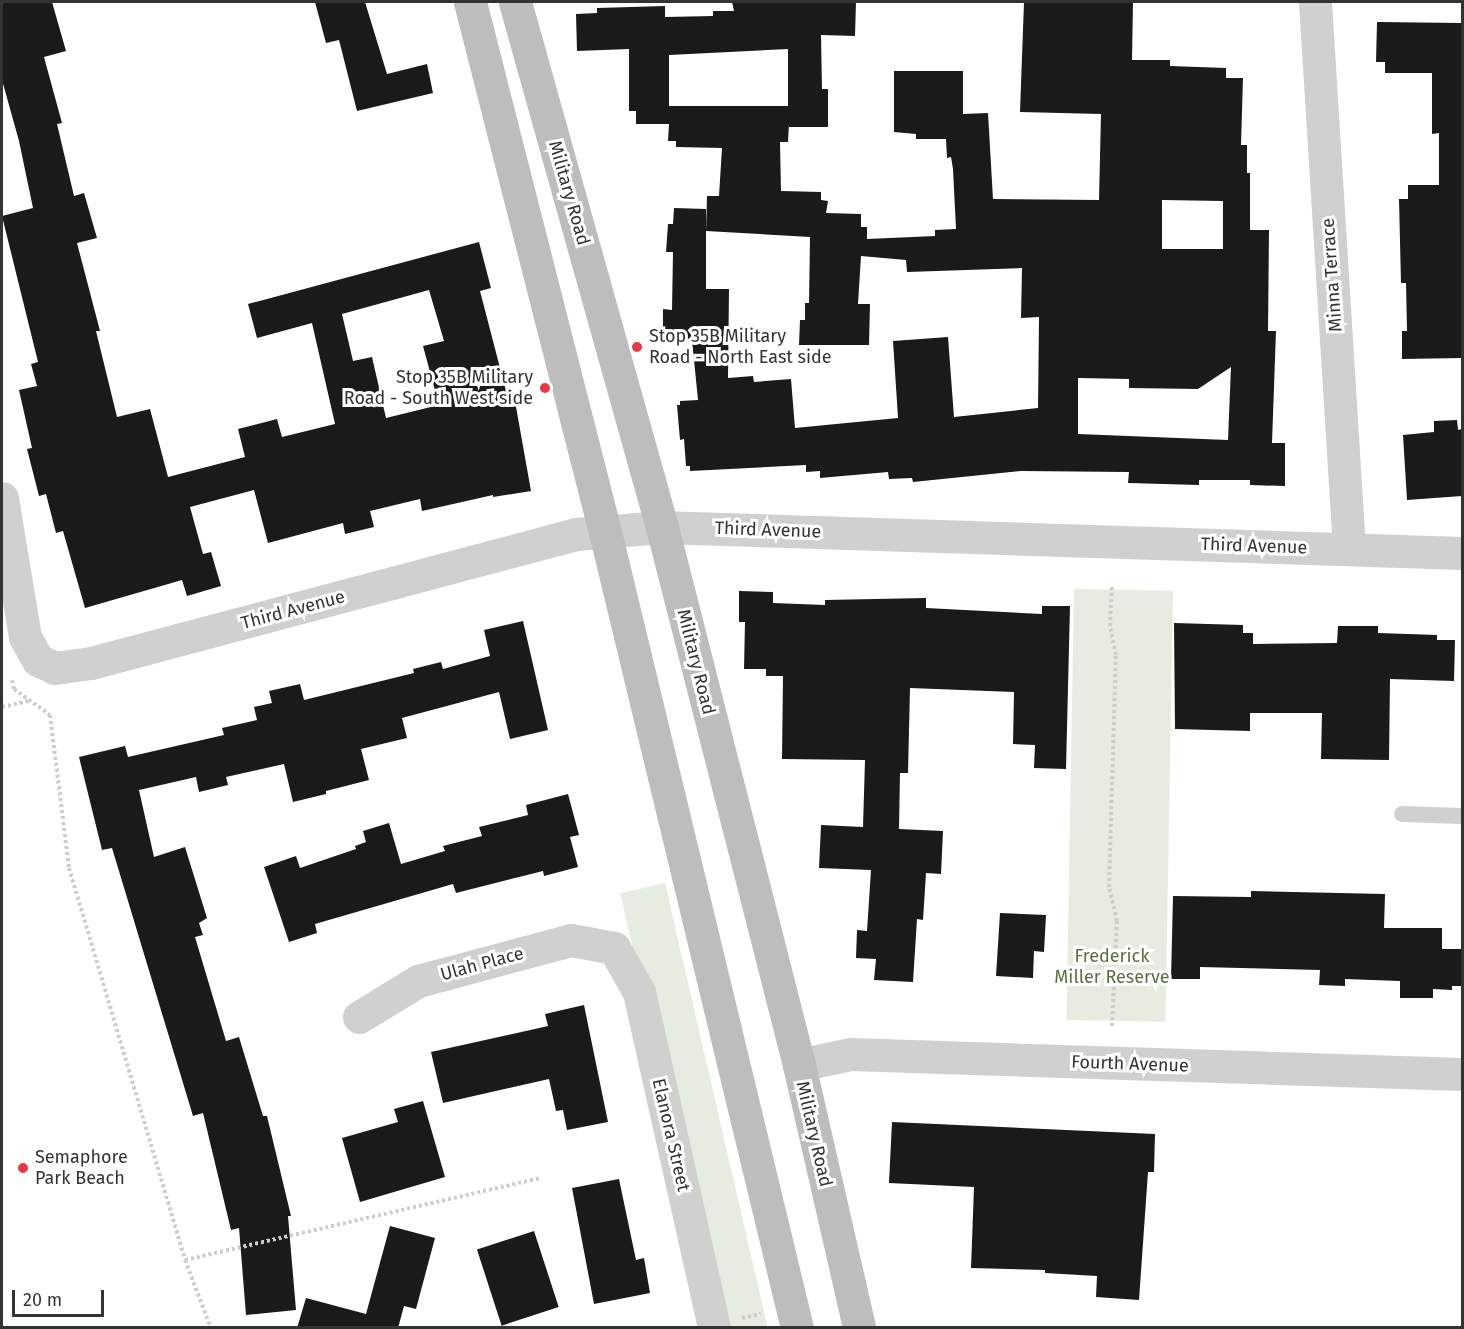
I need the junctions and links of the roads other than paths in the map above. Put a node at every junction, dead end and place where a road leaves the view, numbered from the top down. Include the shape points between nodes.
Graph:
1 (470, 2) edge
2 (515, 2) edge
3 (1315, 2) edge
4 (2, 498) edge
5 (662, 527) junction
6 (605, 532) junction
7 (1349, 549) junction
8 (1462, 553) edge
9 (1402, 814) dead end
10 (1462, 816) edge
11 (614, 948) joint
12 (359, 1017) dead end
13 (799, 1065) junction
14 (1462, 1074) edge
15 (714, 1328) edge
16 (797, 1328) edge
17 (859, 1328) edge

1 - 6 main road
2 - 5 main road, Military Road
3 - 7 street, Minna Terrace
4 - 6 street, Third Avenue via 25,637 38,660 55,668 91,663 576,534
5 - 6 street, Third Avenue
5 - 7 street, Third Avenue
5 - 13 main road, Military Road
6 - 16 main road
7 - 8 street, Third Avenue
9 - 10 lane
11 - 12 street, Ulah Place via 571,940 418,981
11 - 15 street, Elanora Street via 639,992
13 - 14 street, Fourth Avenue via 850,1054
13 - 17 main road, Military Road

